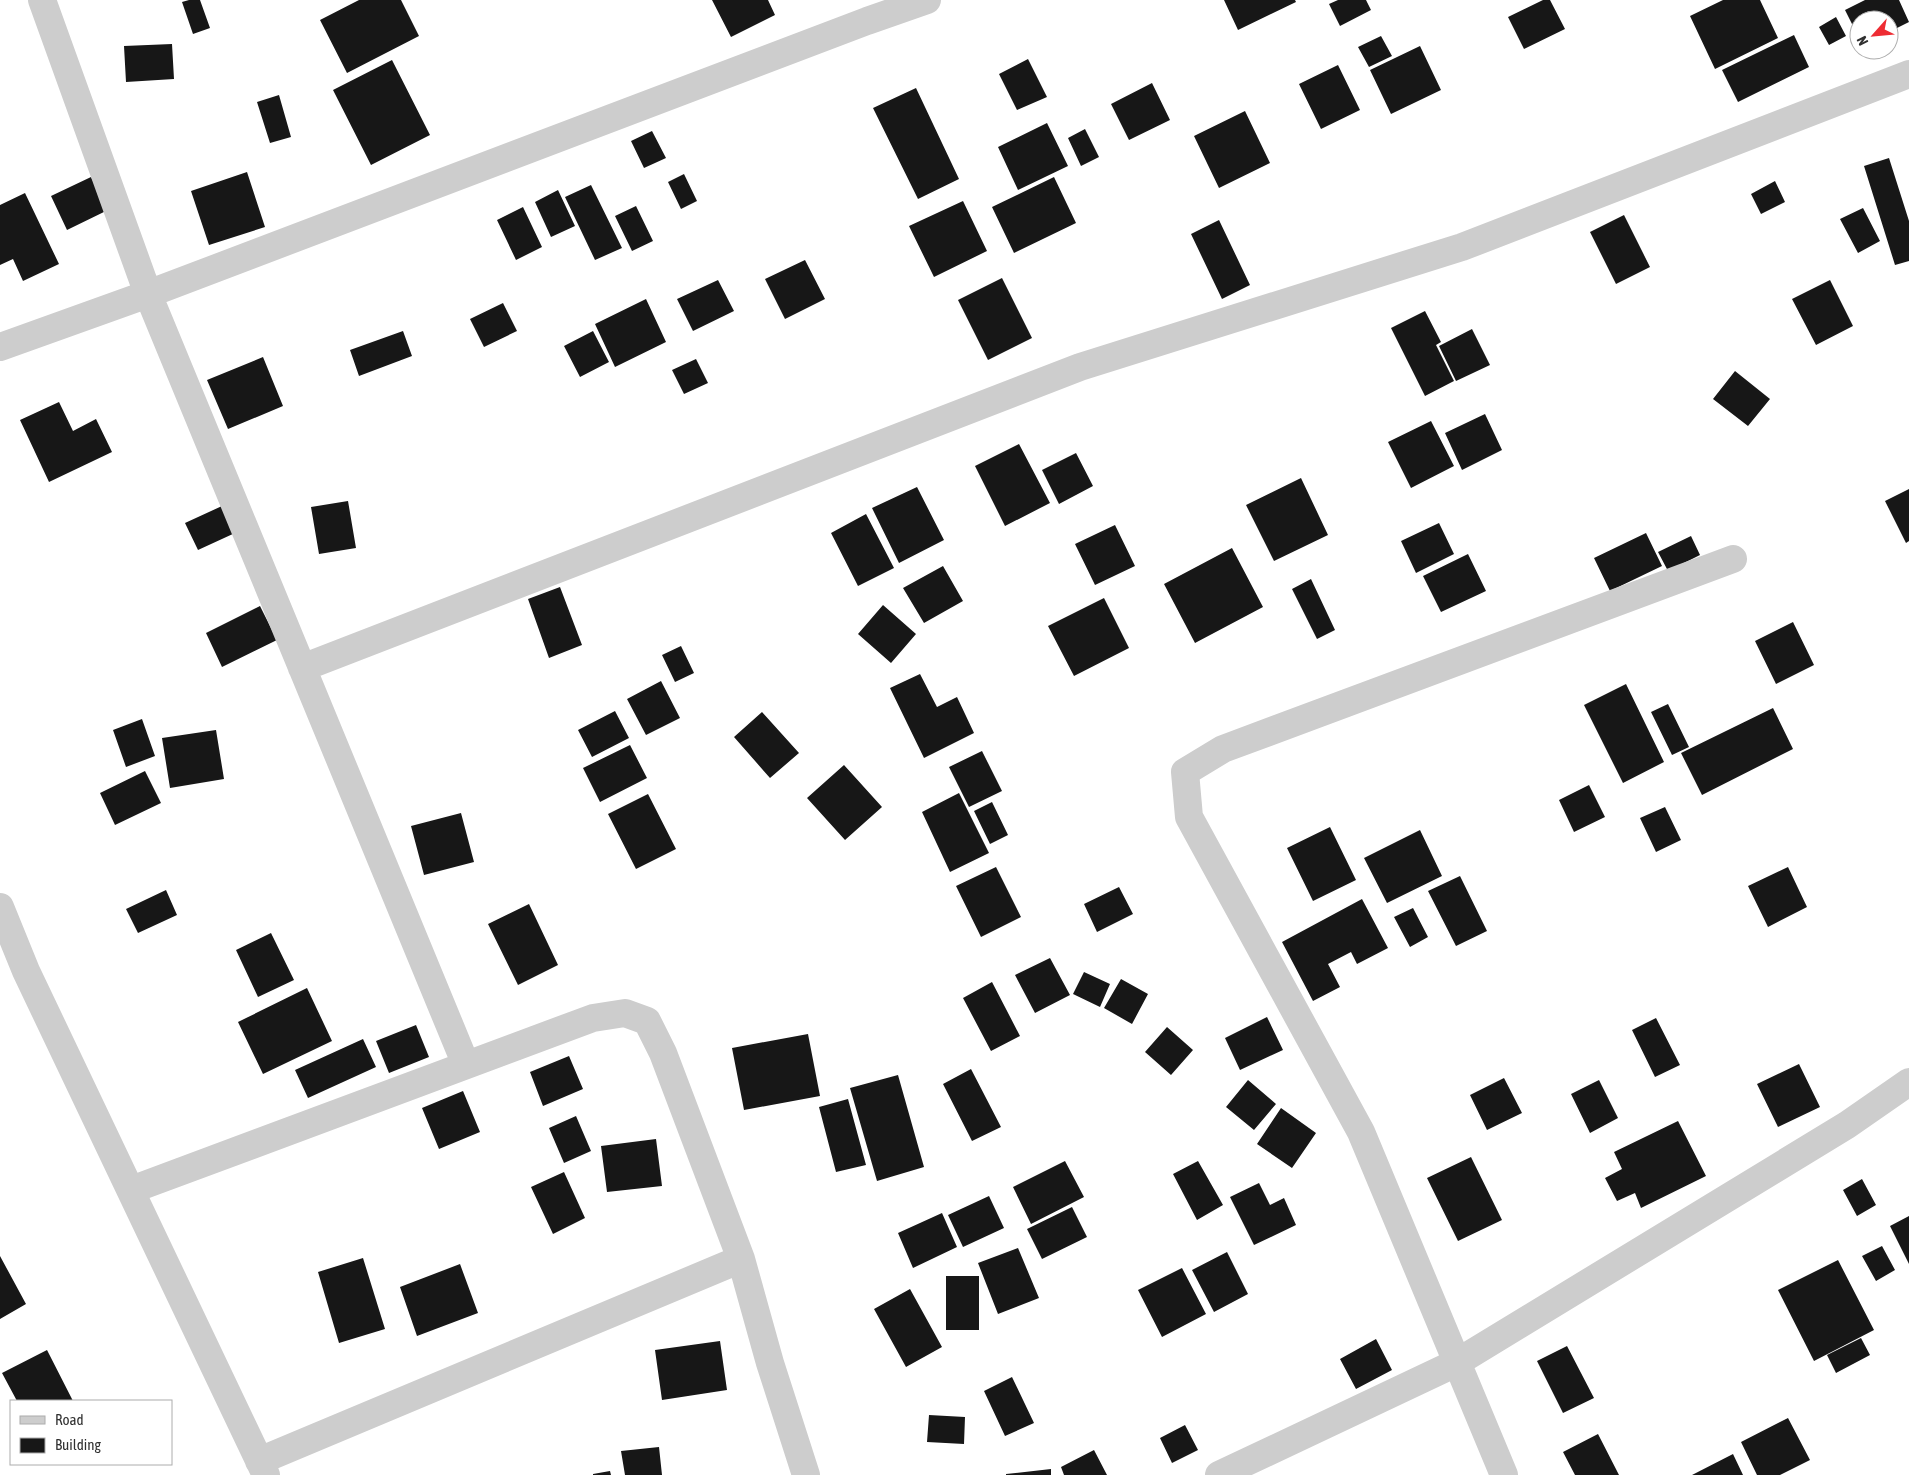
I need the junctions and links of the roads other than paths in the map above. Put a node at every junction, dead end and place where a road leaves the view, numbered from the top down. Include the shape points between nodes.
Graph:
1 (42, 0) edge
2 (927, 0) edge
3 (1909, 74) edge
4 (148, 294) junction
5 (0, 347) edge
6 (1733, 559) dead end
7 (302, 668) junction
8 (0, 907) edge
9 (466, 1065) junction
10 (1909, 1082) edge
11 (131, 1190) junction
12 (741, 1260) junction
13 (1456, 1363) junction
14 (263, 1468) edge
15 (806, 1475) edge
16 (1220, 1475) edge
17 (1504, 1475) edge

1 - 4 street
2 - 4 street
3 - 7 street via 1462,247 1080,367
4 - 5 street
4 - 7 street
6 - 13 street via 1223,749 1184,772 1190,817 1361,1132
7 - 9 street
8 - 11 street via 26,971
9 - 11 street
9 - 12 street via 593,1018 625,1013 647,1021 663,1052
10 - 13 street via 1847,1125
11 - 14 street
12 - 14 street
12 - 15 street
13 - 16 street
13 - 17 street

